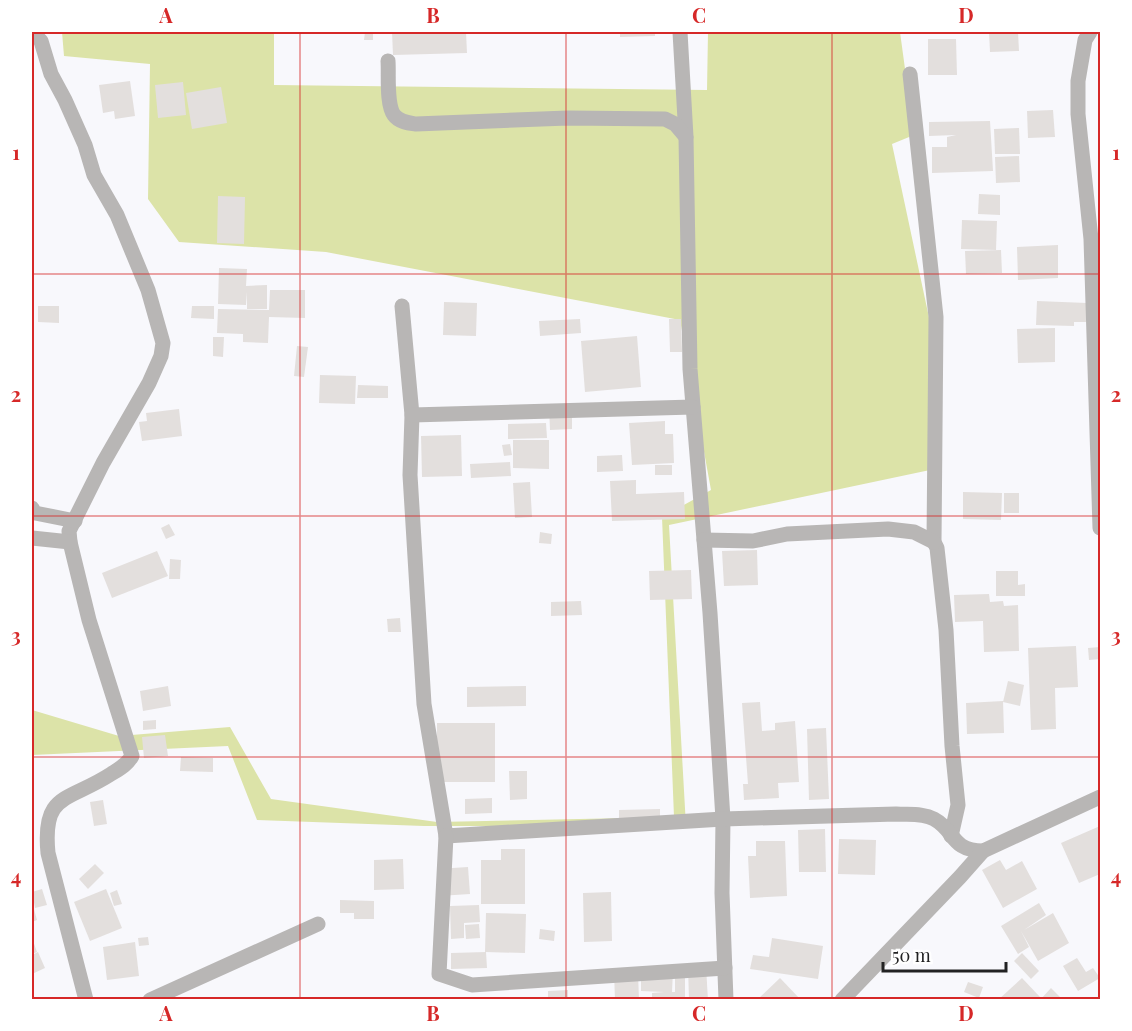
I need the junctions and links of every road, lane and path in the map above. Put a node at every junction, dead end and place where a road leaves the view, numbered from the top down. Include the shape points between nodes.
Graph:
1 (32, 32) edge
2 (680, 32) edge
3 (1090, 32) edge
4 (388, 60) dead end
5 (910, 74) dead end
6 (686, 137) junction
7 (402, 306) dead end
8 (693, 406) junction
9 (412, 415) junction
10 (32, 508) edge
11 (75, 521) junction
12 (1101, 528) edge
13 (32, 538) edge
14 (705, 540) junction
15 (70, 542) junction
16 (934, 542) junction
17 (1101, 797) edge
18 (723, 819) junction
19 (446, 836) junction
20 (951, 836) junction
21 (983, 851) junction
22 (318, 924) dead end
23 (725, 968) junction
24 (86, 999) edge
25 (150, 999) edge
26 (726, 999) edge
27 (842, 999) edge

1 - 11 street via 41,41 94,175 117,215 148,290 163,343 149,383
2 - 6 street
3 - 12 street via 1078,81 1078,114 1091,239
4 - 6 street via 390,104 394,115 403,122 665,119
5 - 16 street via 936,318
6 - 8 street
7 - 9 street
8 - 9 street
8 - 14 street
9 - 19 street via 410,475 424,704
10 - 11 street via 35,513
11 - 15 street via 69,531
13 - 15 street
14 - 16 street via 753,542 787,534 888,529 914,532
14 - 18 street
15 - 24 street via 89,620 132,756 106,777 56,804 46,831 48,853
16 - 20 street via 946,630 958,805
17 - 21 street
18 - 19 street
18 - 20 street via 922,815 943,825
18 - 23 street
19 - 23 street via 438,974 472,985
20 - 21 street via 965,849
21 - 27 street
22 - 25 street
23 - 26 street

